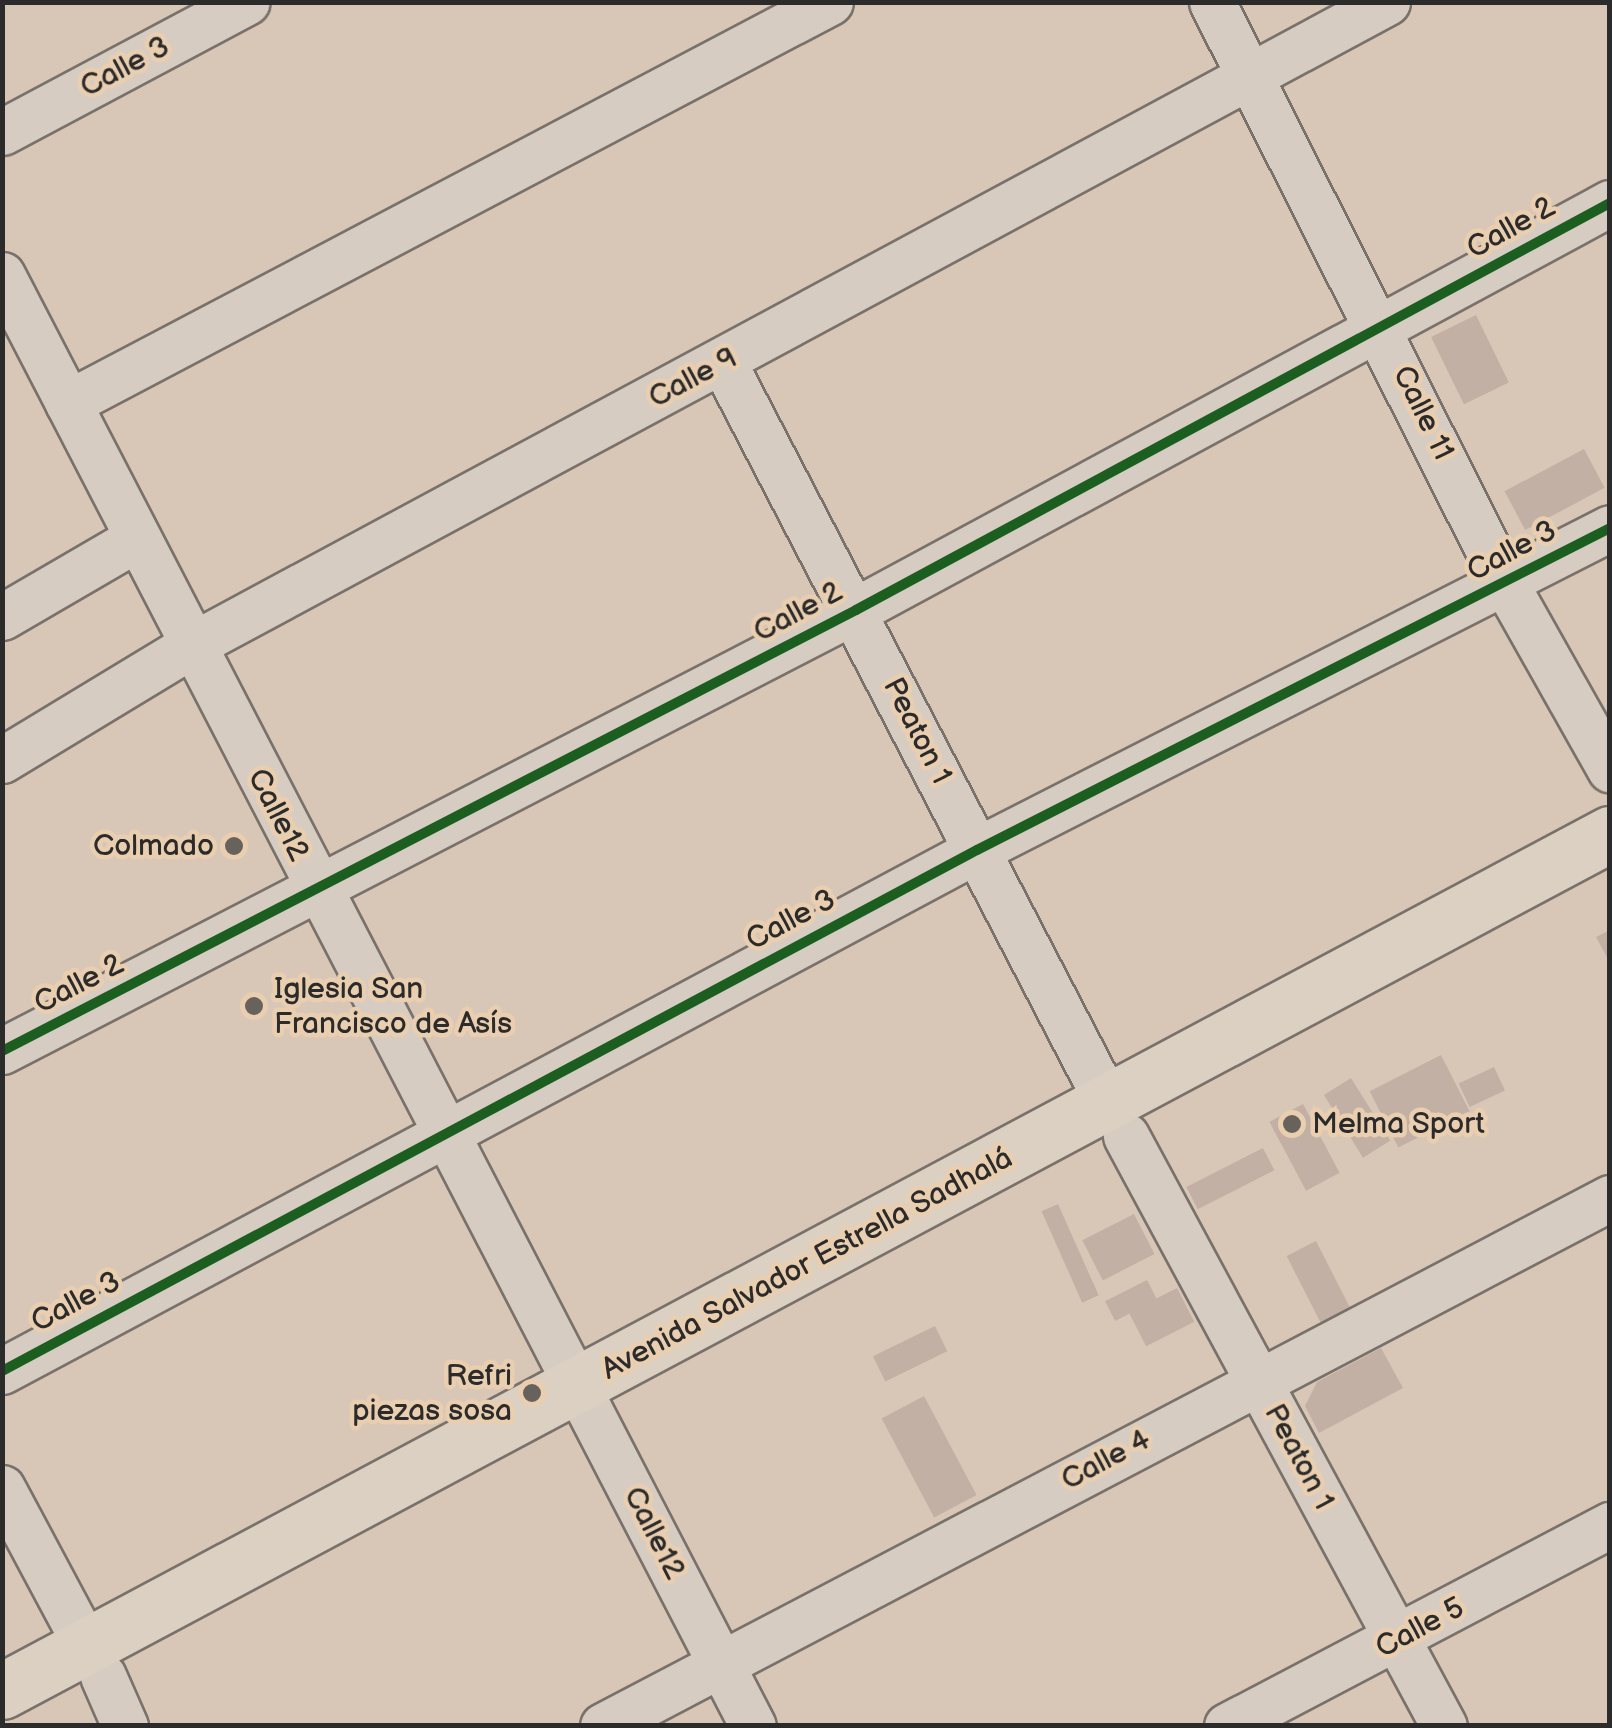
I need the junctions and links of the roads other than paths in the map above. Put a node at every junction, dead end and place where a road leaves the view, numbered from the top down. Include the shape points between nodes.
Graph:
1 (247, 2) edge
2 (830, 2) edge
3 (1212, 2) edge
4 (1387, 2) edge
5 (1251, 72) junction
6 (2, 132) edge
7 (1610, 203) edge
8 (2, 275) edge
9 (1382, 328) junction
10 (723, 362) junction
11 (68, 403) junction
12 (1610, 528) edge
13 (138, 538) junction
14 (1505, 583) junction
15 (856, 610) junction
16 (2, 617) edge
17 (192, 645) junction
18 (2, 760) edge
19 (1610, 769) edge
20 (1610, 834) edge
21 (978, 850) junction
22 (1610, 876) edge
23 (317, 892) junction
24 (2, 1051) edge
25 (1117, 1119) junction
26 (442, 1133) junction
27 (1610, 1198) edge
28 (2, 1370) edge
29 (1258, 1380) junction
30 (586, 1401) junction
31 (2, 1488) edge
32 (1610, 1524) edge
33 (1398, 1641) junction
34 (95, 1661) junction
35 (719, 1663) junction
36 (2, 1691) edge
37 (10, 1726) edge
38 (125, 1726) edge
39 (603, 1726) edge
40 (753, 1726) edge
41 (1228, 1726) edge
42 (1444, 1726) edge

1 - 6 street, Calle 3
2 - 11 street
3 - 5 street, Calle 11
4 - 5 street, Calle 9
5 - 9 street, Calle 11
5 - 10 street, Calle 9
7 - 9 street, Calle 2
8 - 11 street, Calle12
9 - 14 street, Calle 11
9 - 15 street, Calle 2
10 - 15 street, Peaton 1
10 - 17 street, Calle 9
11 - 13 street, Calle12
12 - 14 street, Calle 3
13 - 16 street
13 - 17 street, Calle12
14 - 19 street, Calle 11
14 - 21 street, Calle 3
15 - 21 street, Peaton 1
15 - 23 street, Calle 2
17 - 18 street, Calle 9
17 - 23 street, Calle12
20 - 25 main road, Avenida Salvador Estrella Sadhalá
21 - 25 street, Peaton 1
21 - 26 street, Calle 3
22 - 25 main road, Avenida Salvador Estrella Sadhalá
23 - 24 street, Calle 2
23 - 26 street, Calle12
25 - 29 street, Peaton 1
25 - 30 main road, Avenida Salvador Estrella Sadhalá
26 - 28 street, Calle 3
26 - 30 street, Calle12
27 - 29 street, Calle 4
29 - 33 street, Peaton 1
29 - 35 street, Calle 4
30 - 34 main road, Avenida Salvador Estrella Sadhalá
30 - 35 street, Calle12
31 - 34 street
32 - 33 street, Calle 5
33 - 41 street, Calle 5
33 - 42 street, Peaton 1
34 - 36 main road, Avenida Salvador Estrella Sadhalá
34 - 37 main road, Avenida Salvador Estrella Sadhalá
34 - 38 street
35 - 39 street, Calle 4
35 - 40 street, Calle12

